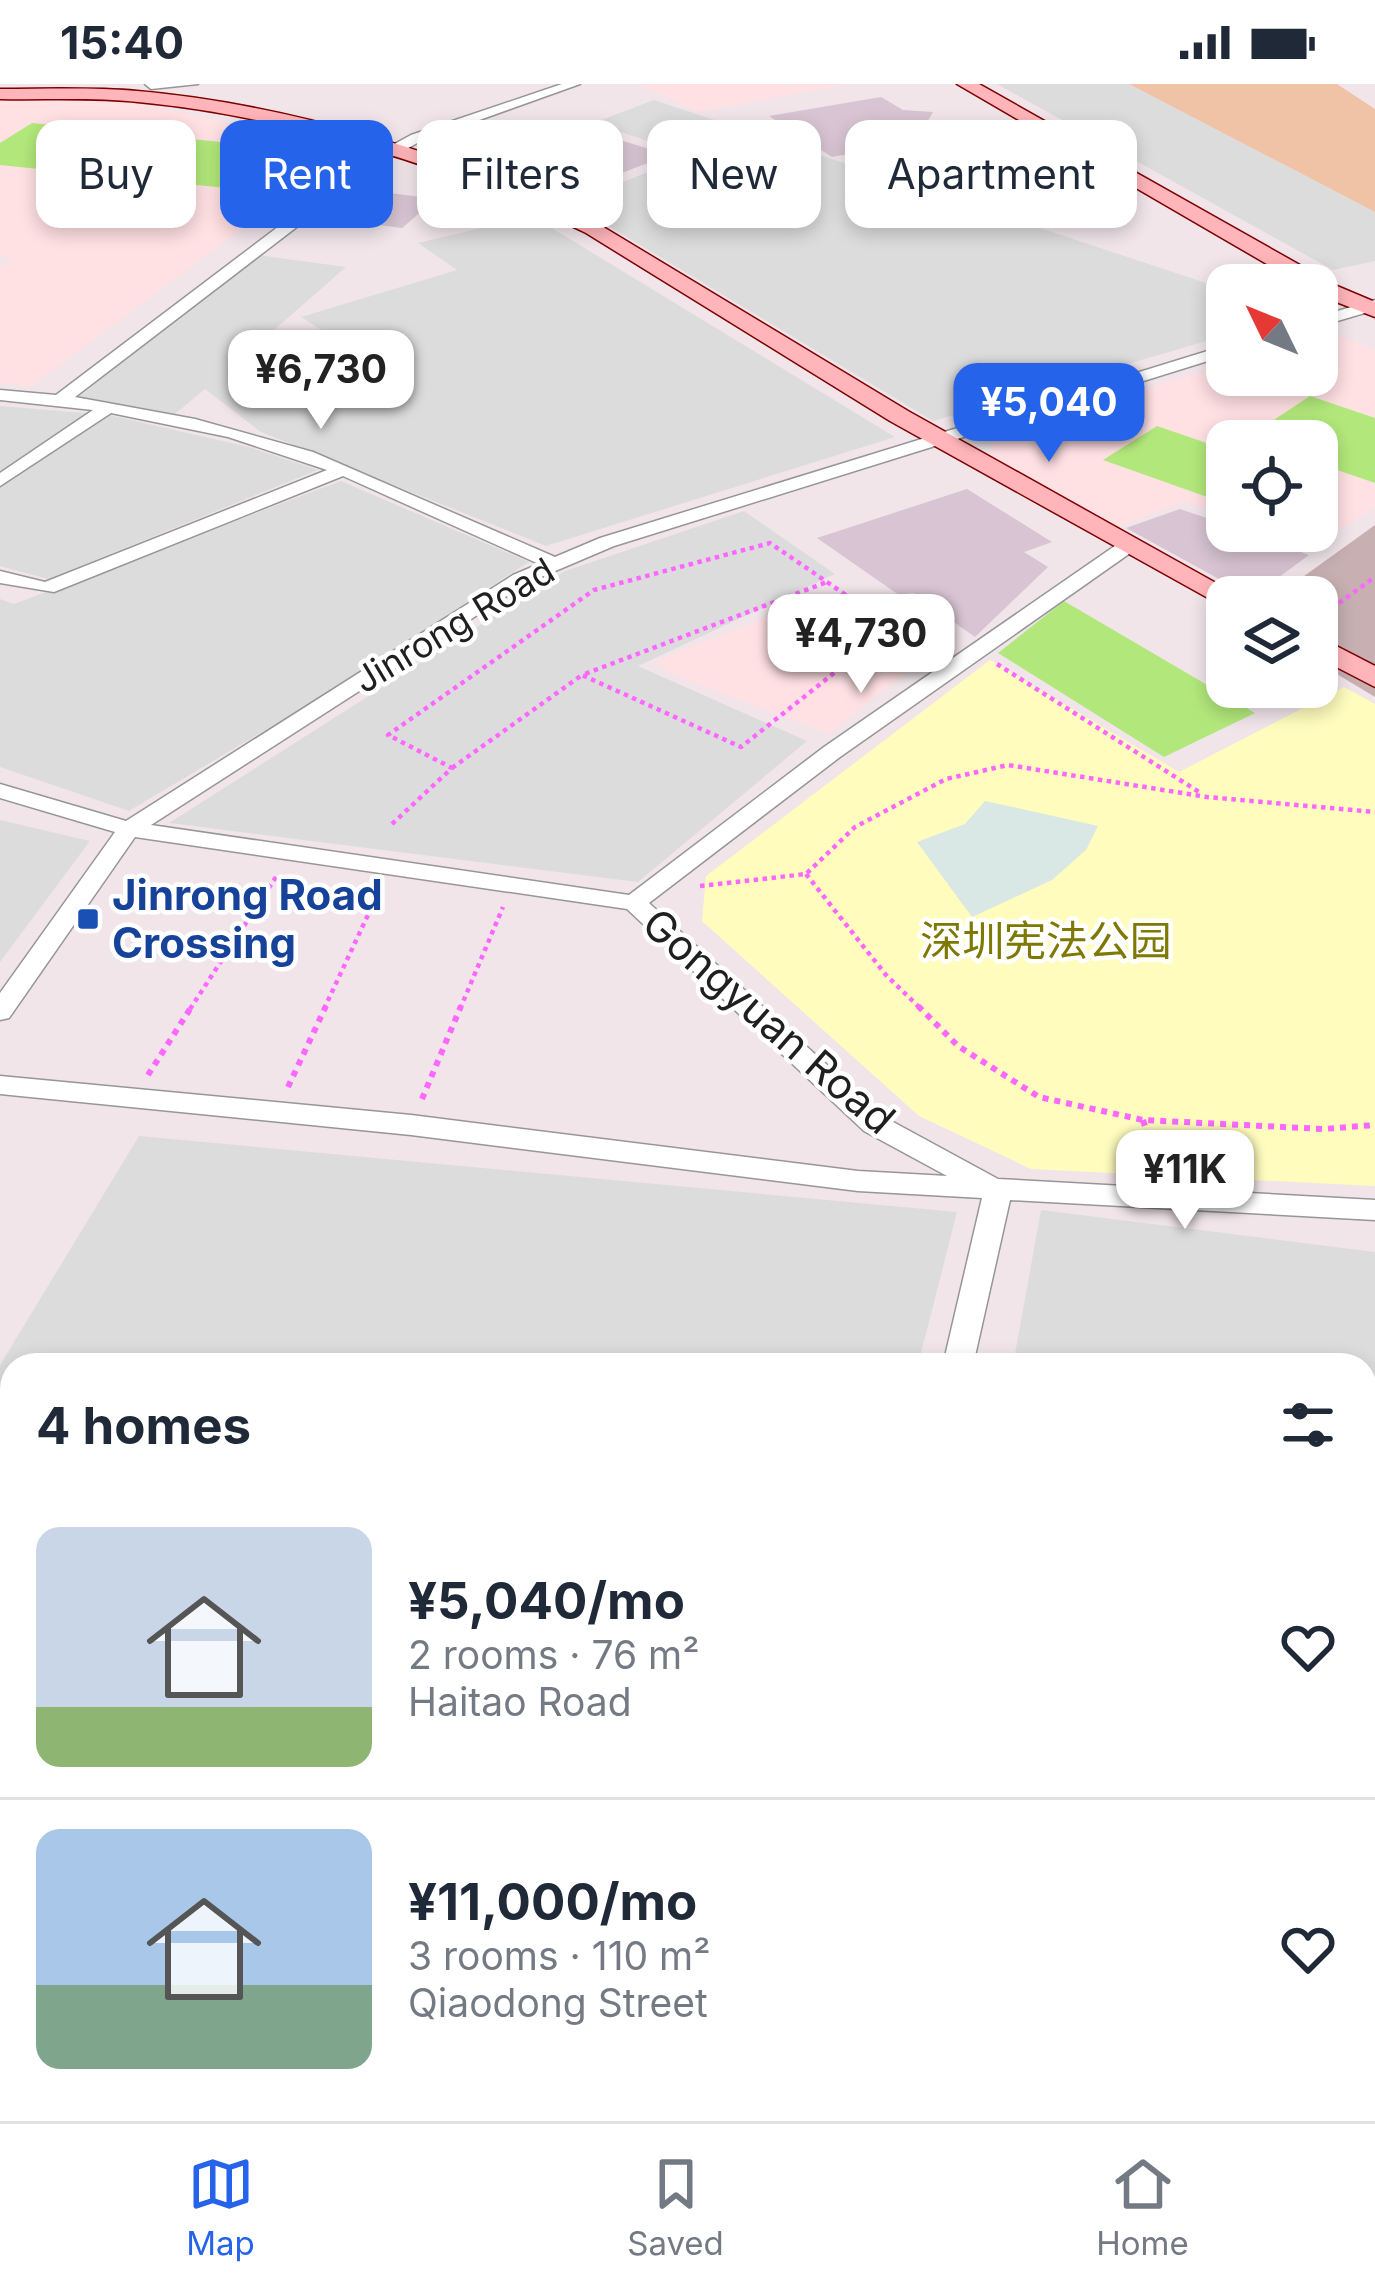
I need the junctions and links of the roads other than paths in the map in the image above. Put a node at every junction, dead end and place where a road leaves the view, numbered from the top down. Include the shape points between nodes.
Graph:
1 (192, 84) edge
2 (574, 84) edge
3 (946, 84) edge
4 (966, 84) edge
5 (147, 88) edge
6 (0, 94) edge
7 (267, 120) edge
8 (393, 151) edge
9 (393, 153) edge
10 (289, 228) edge
11 (1256, 264) edge
12 (1338, 303) edge
13 (1369, 311) edge
14 (1338, 318) edge
15 (1206, 357) edge
16 (0, 395) edge
17 (59, 400) junction
18 (107, 408) junction
19 (940, 439) junction
20 (343, 470) junction
21 (0, 481) edge
22 (1129, 545) junction
23 (553, 563) junction
24 (0, 577) edge
25 (1206, 586) edge
26 (1338, 657) edge
27 (1375, 678) edge
28 (0, 791) edge
29 (129, 830) junction
30 (634, 903) junction
31 (0, 1012) edge
32 (0, 1085) edge
33 (998, 1191) junction
34 (1375, 1210) edge
35 (961, 1353) edge

1 - 5 street
2 - 8 street
3 - 11 street
4 - 13 street
5 - 6 street
5 - 7 street
9 - 19 street via 569,216
10 - 17 street
12 - 13 street
13 - 14 street
15 - 19 street, Jinrong Road
16 - 17 street
17 - 18 street
18 - 20 street via 267,443
18 - 21 street
19 - 22 street
19 - 23 street, Jinrong Road
20 - 23 street
20 - 24 street via 47,589
22 - 25 street
22 - 30 street via 832,752
23 - 29 street, Jinrong Road
26 - 27 street
28 - 29 street, Gongyuan Road
29 - 30 street, Gongyuan Road
29 - 31 street, Jinrong Road
30 - 33 street, Gongyuan Road via 874,1124
32 - 33 street
33 - 34 street
33 - 35 street

